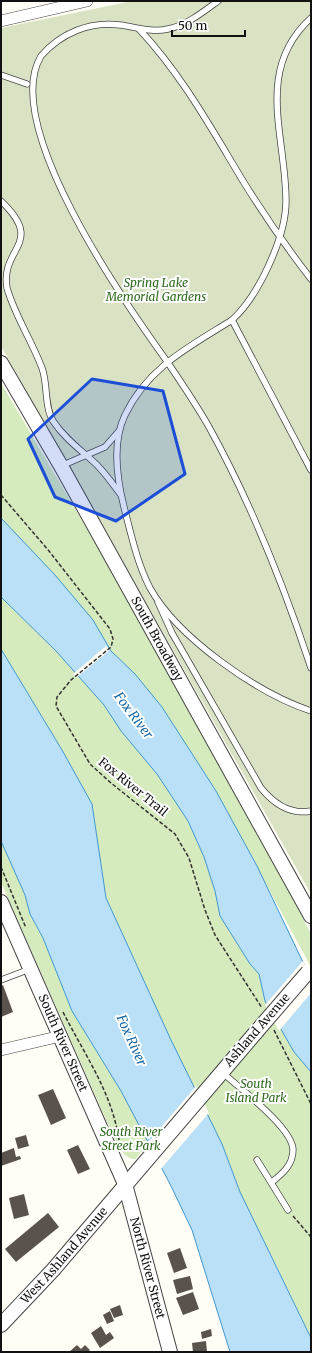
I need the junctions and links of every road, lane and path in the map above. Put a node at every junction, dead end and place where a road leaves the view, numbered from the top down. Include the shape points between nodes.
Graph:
1 (87, 1) edge
2 (218, 1) edge
3 (311, 18) edge
4 (1, 21) edge
5 (139, 29) junction
6 (1, 75) edge
7 (27, 84) junction
8 (27, 92) dead end
9 (1, 201) edge
10 (69, 220) dead end
11 (279, 236) junction
12 (311, 279) edge
13 (232, 320) junction
14 (167, 362) junction
15 (1, 364) edge
16 (121, 429) junction
17 (84, 455) junction
18 (61, 466) junction
19 (311, 470) edge
20 (1, 495) edge
21 (122, 496) junction
22 (157, 597) junction
23 (311, 668) edge
24 (311, 711) edge
25 (311, 811) edge
26 (1, 867) edge
27 (1, 902) edge
28 (311, 916) edge
29 (28, 933) dead end
30 (31, 968) junction
31 (309, 970) edge
32 (1, 980) edge
33 (62, 1009) dead end
34 (262, 1009) dead end
35 (273, 1029) dead end
36 (61, 1036) junction
37 (1, 1050) edge
38 (221, 1072) junction
39 (311, 1104) edge
40 (120, 1141) dead end
41 (257, 1160) dead end
42 (272, 1182) junction
43 (125, 1184) junction
44 (288, 1210) joint
45 (311, 1237) edge
46 (1, 1325) edge
47 (170, 1352) edge

1 - 4 street
2 - 5 lane via 180,26 158,31
3 - 11 lane via 294,35 278,72 277,102 286,204
5 - 7 lane via 97,24 69,34 58,40 39,58
5 - 11 lane via 192,96
6 - 7 lane
7 - 8 lane
9 - 17 lane via 15,214 20,226 18,240 4,275 9,294 42,370 52,419 64,436
10 - 14 lane via 116,293
11 - 12 lane
11 - 13 lane via 266,272 241,312
13 - 14 lane
13 - 19 lane
14 - 16 lane via 138,393 124,417
14 - 23 lane via 209,427 242,494 282,584
15 - 18 street, South Broadway
16 - 17 lane via 105,447
16 - 21 lane via 117,458
17 - 18 lane
17 - 21 lane
18 - 28 street, South Broadway
20 - 34 path, Fox River Trail via 110,628 114,640 111,647 75,676 57,697 56,706 61,716 90,764 175,834 189,858 215,935
21 - 22 lane via 139,560
22 - 24 lane via 183,628 220,660 261,687
22 - 25 lane via 172,633 261,788 268,797 285,809
26 - 29 path
27 - 30 street, South River Street
30 - 32 lane
30 - 36 street, South River Street
31 - 38 street, Ashland Avenue, bridge
33 - 40 path via 99,1078
35 - 39 path
36 - 37 street
36 - 43 street, South River Street
38 - 42 lane via 288,1135 293,1150 290,1164 284,1173
38 - 43 street, Ashland Avenue
41 - 42 lane
42 - 44 lane
43 - 46 street, West Ashland Avenue via 53,1270
43 - 47 street, North River Street
44 - 45 path

